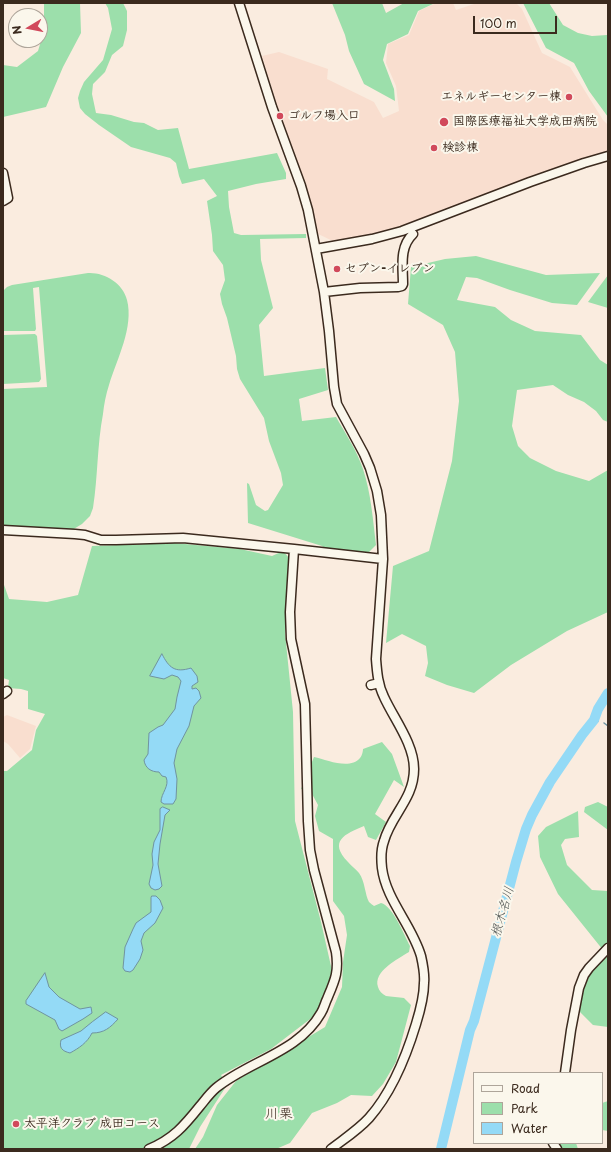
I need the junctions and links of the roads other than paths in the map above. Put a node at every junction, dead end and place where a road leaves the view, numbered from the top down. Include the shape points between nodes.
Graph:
1 (239, 3) edge
2 (608, 156) edge
3 (3, 173) edge
4 (3, 201) edge
5 (413, 234) dead end
6 (316, 249) junction
7 (324, 292) junction
8 (3, 530) edge
9 (294, 549) junction
10 (383, 559) junction
11 (608, 948) edge
12 (565, 1072) edge
13 (149, 1149) edge
14 (331, 1149) edge

1 - 6 street via 272,107 301,186
2 - 6 street via 530,182 402,231
3 - 4 street via 8,198
5 - 7 street via 403,252 402,286
6 - 7 street
7 - 10 street via 335,396 373,478 381,516
8 - 9 street via 85,535 101,540 189,538
9 - 10 street
9 - 13 street via 291,639 305,704 310,850 336,952 337,975 321,1013 311,1027 286,1047 223,1082 177,1133
10 - 14 street via 375,684 402,731 409,748 414,774 409,793 384,840 381,857 385,884 418,947 424,975 423,992 411,1040 387,1093 369,1118
11 - 12 street via 589,968 579,988

